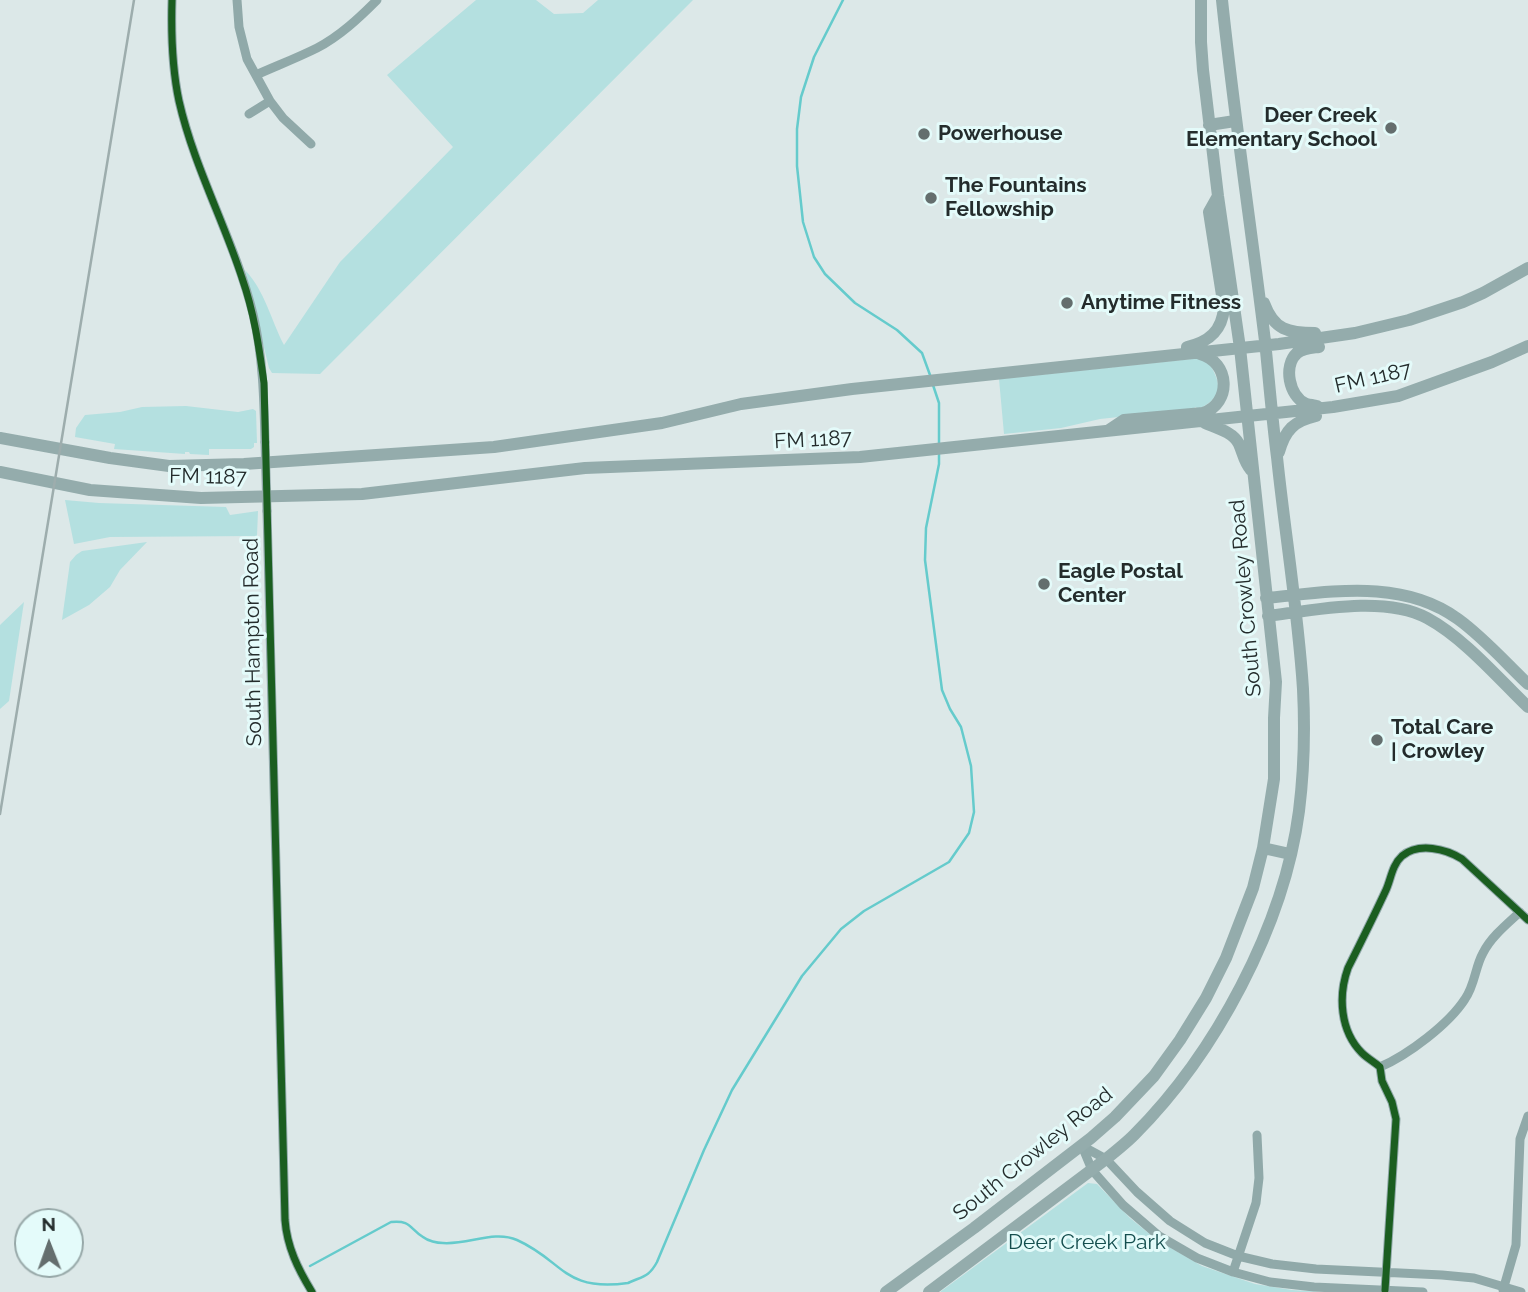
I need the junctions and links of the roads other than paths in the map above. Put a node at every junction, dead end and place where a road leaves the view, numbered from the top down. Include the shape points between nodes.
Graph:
1 (172, 0) edge
2 (237, 0) edge
3 (377, 0) edge
4 (1201, 0) edge
5 (1222, 0) edge
6 (256, 75) junction
7 (270, 101) junction
8 (248, 114) dead end
9 (1235, 121) junction
10 (1209, 125) junction
11 (311, 144) dead end
12 (1218, 196) junction
13 (1528, 268) edge
14 (1258, 290) junction
15 (1483, 293) junction
16 (1328, 338) junction
17 (1265, 345) junction
18 (1528, 346) edge
19 (1240, 348) junction
20 (1187, 353) junction
21 (1029, 370) junction
22 (1398, 396) junction
23 (1333, 407) junction
24 (1272, 414) junction
25 (1247, 417) junction
26 (1202, 422) junction
27 (1109, 430) junction
28 (0, 438) edge
29 (1277, 459) junction
30 (0, 472) edge
31 (1254, 472) junction
32 (1293, 596) junction
33 (1266, 598) junction
34 (1429, 602) junction
35 (1296, 613) junction
36 (1268, 616) junction
37 (1426, 617) junction
38 (1528, 684) edge
39 (1528, 707) edge
40 (1263, 848) junction
41 (1290, 854) junction
42 (1520, 912) junction
43 (1528, 920) edge
44 (1380, 1067) junction
45 (1528, 1116) edge
46 (1257, 1135) dead end
47 (1082, 1146) junction
48 (1106, 1159) junction
49 (1092, 1170) junction
50 (1238, 1256) junction
51 (1233, 1272) junction
52 (1386, 1273) junction
53 (1504, 1289) edge
54 (1385, 1290) edge
55 (312, 1292) edge
56 (886, 1292) edge
57 (929, 1292) edge
58 (1423, 1292) edge
59 (1521, 1292) edge

1 - 55 street, South Hampton Road, bridge via 179,100 253,314 264,383 285,1220 293,1256
2 - 6 street via 242,43
3 - 6 street via 329,40
4 - 10 main road, South Crowley Road
5 - 9 main road, South Crowley Road
6 - 7 street
7 - 8 street
7 - 11 street
9 - 10 main road
9 - 14 main road, South Crowley Road
10 - 12 main road, South Crowley Road
12 - 19 main road, South Crowley Road
12 - 21 main road via 1209,212 1224,308 1211,337 1189,346 1040,362
13 - 15 main road, FM 1187 / FM 1187
14 - 16 main road via 1274,323 1283,329 1320,332
14 - 17 main road, South Crowley Road
15 - 16 main road, FM 1187 / FM 1187 via 1409,320
15 - 23 main road via 1474,304 1420,325 1298,353 1289,368 1295,393 1305,404
16 - 17 main road, FM 1187 / FM 1187
17 - 19 main road, FM 1187 / FM 1187
17 - 24 main road, South Crowley Road
18 - 22 main road, FM 1187 / FM 1187
19 - 20 main road, FM 1187 / FM 1187
19 - 25 main road, South Crowley Road
20 - 21 main road, FM 1187 / FM 1187
20 - 27 main road via 1217,363 1223,385 1217,405 1203,413 1124,420
21 - 28 main road, FM 1187 / FM 1187 via 852,388 741,404 662,423 494,447 244,464 169,466
22 - 23 main road, FM 1187 / FM 1187
22 - 29 main road via 1389,403 1303,419 1288,431
23 - 24 main road, FM 1187 / FM 1187
24 - 25 main road, FM 1187 / FM 1187
24 - 29 main road, South Crowley Road
25 - 26 main road, FM 1187 / FM 1187
25 - 31 main road, South Crowley Road
26 - 27 main road, FM 1187 / FM 1187
26 - 31 main road via 1233,436
27 - 30 main road, FM 1187 / FM 1187 via 860,457 585,468 362,494 201,498 90,490
29 - 32 main road, South Crowley Road
31 - 33 main road, South Crowley Road
32 - 33 main road
32 - 34 main road via 1376,591
32 - 35 main road, South Crowley Road
33 - 36 main road, South Crowley Road
34 - 37 main road
34 - 38 main road via 1457,618
35 - 36 main road
35 - 37 main road via 1380,606
35 - 41 main road, South Crowley Road via 1304,747
36 - 40 main road, South Crowley Road via 1276,682 1275,779
37 - 39 main road via 1447,630
40 - 41 main road
40 - 47 main road, South Crowley Road via 1226,958 1181,1040 1154,1076
41 - 48 main road, South Crowley Road via 1253,962 1228,1012 1170,1094
42 - 43 street
42 - 44 street via 1483,952 1464,1002 1406,1053
42 - 44 street via 1450,852 1422,849 1403,855 1348,968 1342,994 1342,1012 1352,1038
44 - 52 street via 1395,1119
45 - 53 street via 1521,1139 1516,1245
46 - 50 street via 1259,1178
47 - 48 street
47 - 49 street
47 - 56 main road, South Crowley Road
48 - 49 main road, South Crowley Road
48 - 50 street via 1170,1221
49 - 51 street via 1159,1236
49 - 57 main road, South Crowley Road
50 - 51 street
50 - 52 street via 1272,1264
51 - 54 street via 1270,1282
52 - 53 street via 1463,1277
52 - 54 street
53 - 59 street
54 - 58 street

